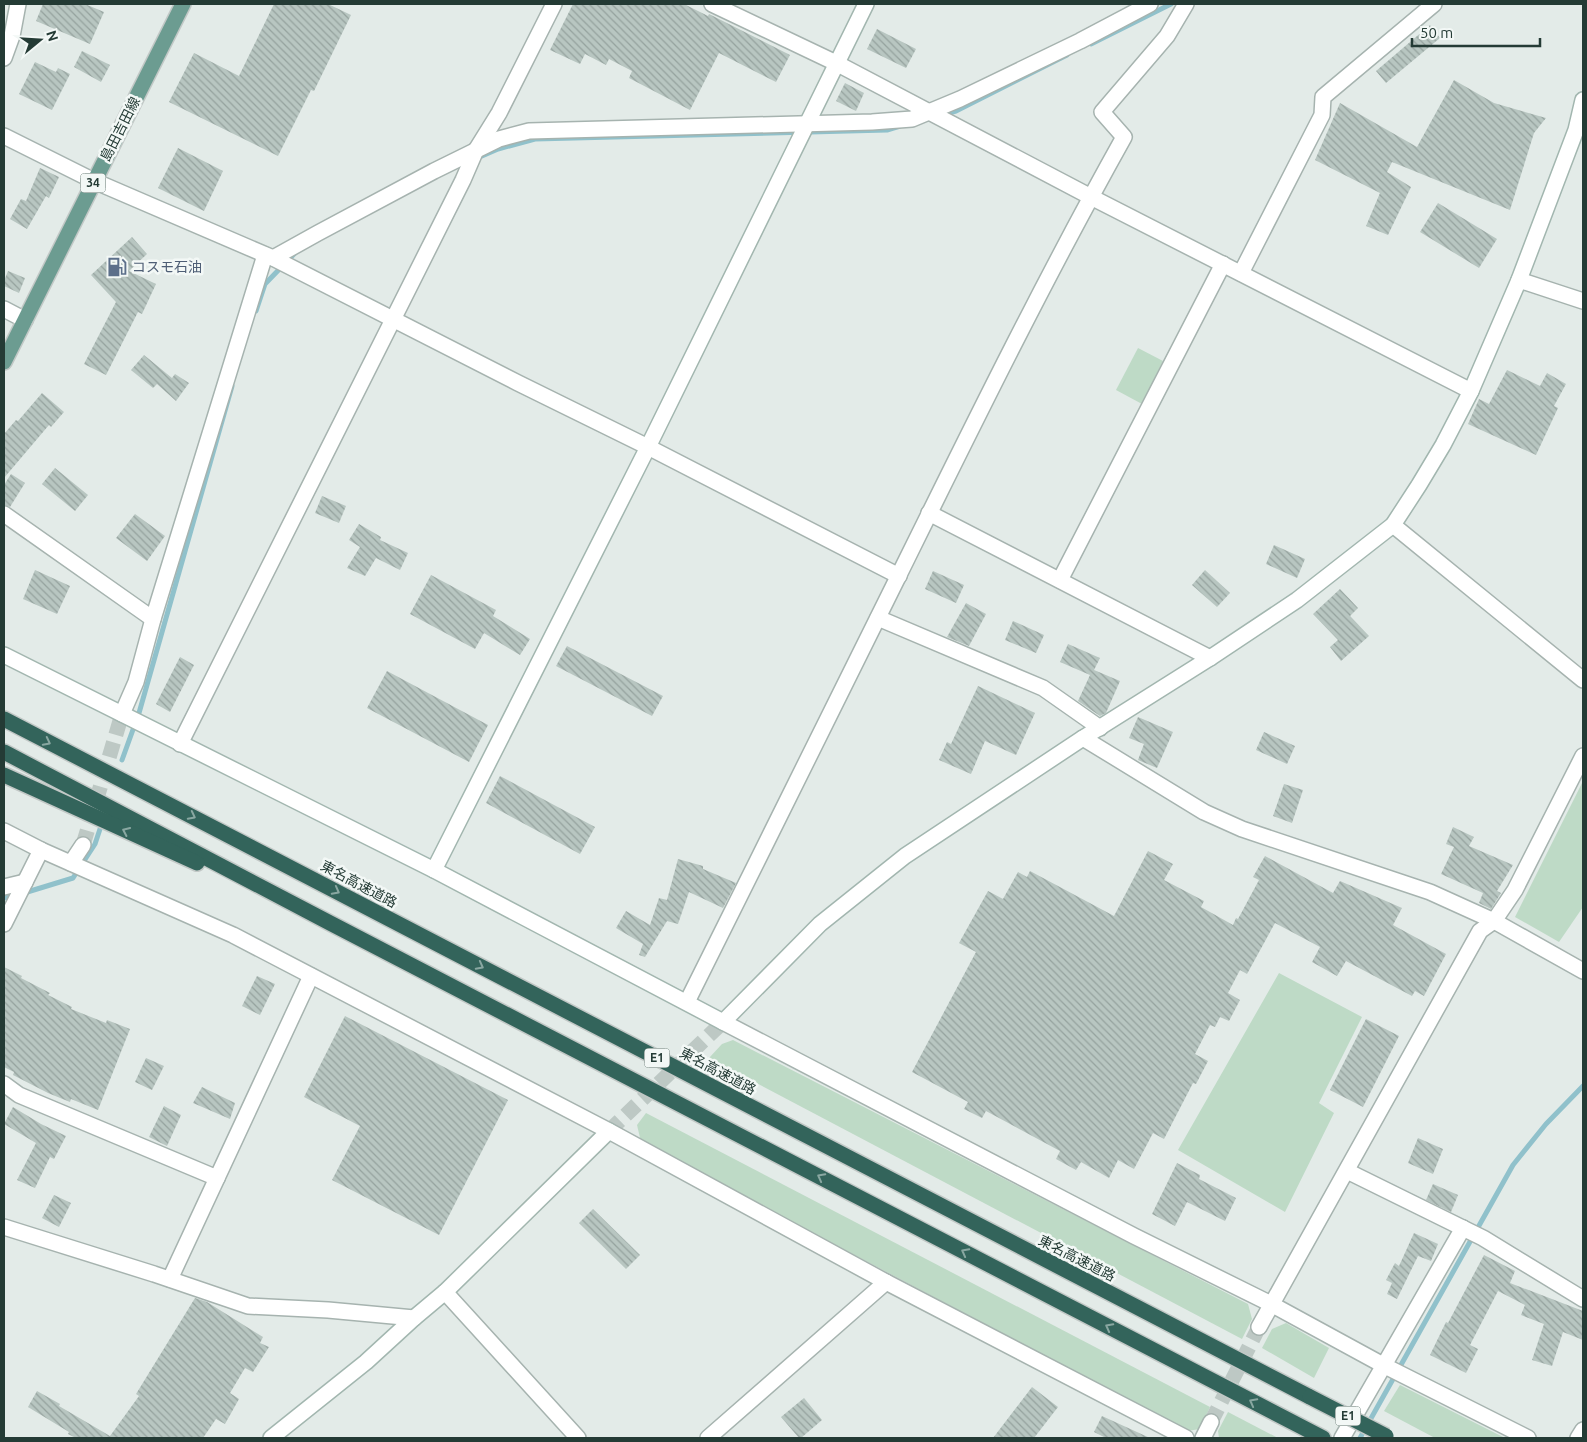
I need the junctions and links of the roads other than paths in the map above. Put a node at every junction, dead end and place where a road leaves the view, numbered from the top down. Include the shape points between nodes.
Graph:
1 (18, 4) edge
2 (183, 4) edge
3 (554, 4) edge
4 (712, 4) edge
5 (866, 4) edge
6 (1150, 4) edge
7 (1434, 4) edge
8 (1185, 6) edge
9 (4, 58) edge
10 (836, 63) junction
11 (1583, 100) edge
12 (930, 112) junction
13 (806, 124) junction
14 (4, 136) edge
15 (476, 151) junction
16 (94, 181) junction
17 (1090, 197) junction
18 (271, 258) junction
19 (1222, 264) junction
20 (1241, 273) junction
21 (1519, 280) junction
22 (1583, 300) edge
23 (4, 309) edge
24 (392, 319) junction
25 (25, 320) junction
26 (4, 362) edge
27 (1471, 390) junction
28 (648, 446) junction
29 (929, 513) junction
30 (4, 514) edge
31 (1393, 525) junction
32 (899, 576) junction
33 (1060, 580) junction
34 (878, 618) junction
35 (153, 619) junction
36 (4, 655) edge
37 (1210, 658) junction
38 (1583, 680) edge
39 (124, 715) junction
40 (4, 719) edge
41 (1100, 728) junction
42 (1083, 738) junction
43 (180, 744) junction
44 (4, 752) edge
45 (1583, 756) edge
46 (4, 775) edge
47 (4, 832) edge
48 (83, 845) tunnel mouth
49 (41, 850) junction
50 (72, 863) junction
51 (434, 870) junction
52 (25, 883) junction
53 (4, 887) edge
54 (1494, 921) junction
55 (330, 923) junction
56 (4, 924) edge
57 (1583, 971) edge
58 (311, 976) junction
59 (687, 1002) junction
60 (723, 1022) junction
61 (4, 1084) edge
62 (609, 1131) junction
63 (1347, 1171) junction
64 (217, 1178) junction
65 (4, 1227) edge
66 (1463, 1229) junction
67 (170, 1279) junction
68 (886, 1282) junction
69 (444, 1292) junction
70 (1583, 1299) edge
71 (1271, 1304) junction
72 (414, 1318) junction
73 (1259, 1327) tunnel mouth
74 (1385, 1366) junction
75 (1211, 1422) tunnel mouth
76 (1583, 1430) edge
77 (1388, 1437) edge
78 (271, 1438) edge
79 (578, 1438) edge
80 (708, 1438) edge
81 (1186, 1438) edge
82 (1203, 1438) edge
83 (1323, 1438) edge
84 (1342, 1438) edge
85 (1528, 1438) edge
86 (1578, 1438) edge

1 - 9 street
2 - 16 main road, 島田吉田線 / 34
3 - 15 street via 499,113
4 - 10 street
5 - 10 street
6 - 12 street
7 - 20 street via 1323,97 1322,115
8 - 17 street via 1167,36 1102,112 1124,137
10 - 12 street
10 - 13 street
11 - 21 street via 1576,130
12 - 13 street via 912,119
12 - 17 street
13 - 15 street via 529,131 499,139
13 - 28 street
14 - 16 street
15 - 18 street
15 - 24 street
16 - 18 street
16 - 25 main road, 島田吉田線 / 34
17 - 19 street
17 - 29 street
18 - 24 street
18 - 35 street
19 - 20 street
19 - 33 street
20 - 27 street
21 - 22 street
21 - 27 street
23 - 25 street
24 - 28 street
24 - 43 street
25 - 26 main road, 島田吉田線 / 34
27 - 31 street via 1443,446
28 - 32 street
28 - 51 street
29 - 32 street
29 - 33 street
30 - 35 street
31 - 37 street via 1297,600
31 - 38 street
32 - 34 street
33 - 37 street
34 - 41 street via 1043,688
34 - 59 street
35 - 39 street
36 - 39 street
37 - 41 street
39 - 43 street
40 -> 77 highway, 東名高速道路 / E1, bridge
41 - 42 street
42 - 54 street via 1204,812 1242,829 1430,892
42 - 60 street via 905,856 820,924
43 - 51 street
44 - 55 highway, E1
45 - 54 street via 1515,890
55 -> 46 highway
47 - 49 street
48 - 50 street
49 - 50 street
49 - 52 street
50 - 58 street via 234,936
51 - 59 street
52 - 53 street
52 - 56 street
54 - 57 street
54 - 63 street via 1480,931
83 -> 55 highway, E1
58 - 62 street
58 - 64 street
59 - 60 street
60 - 71 street
61 - 64 street via 19,1095
62 - 68 street
62 - 69 street
63 - 66 street
63 - 71 street
64 - 67 street
65 - 67 street
66 - 70 street
66 - 74 street
67 - 72 street via 248,1306
68 - 80 street
68 - 81 street
69 - 72 street
69 - 79 street
71 - 73 street
71 - 74 street
72 - 78 street via 366,1362
74 - 84 street
74 - 85 street
75 - 82 street
76 - 86 street

